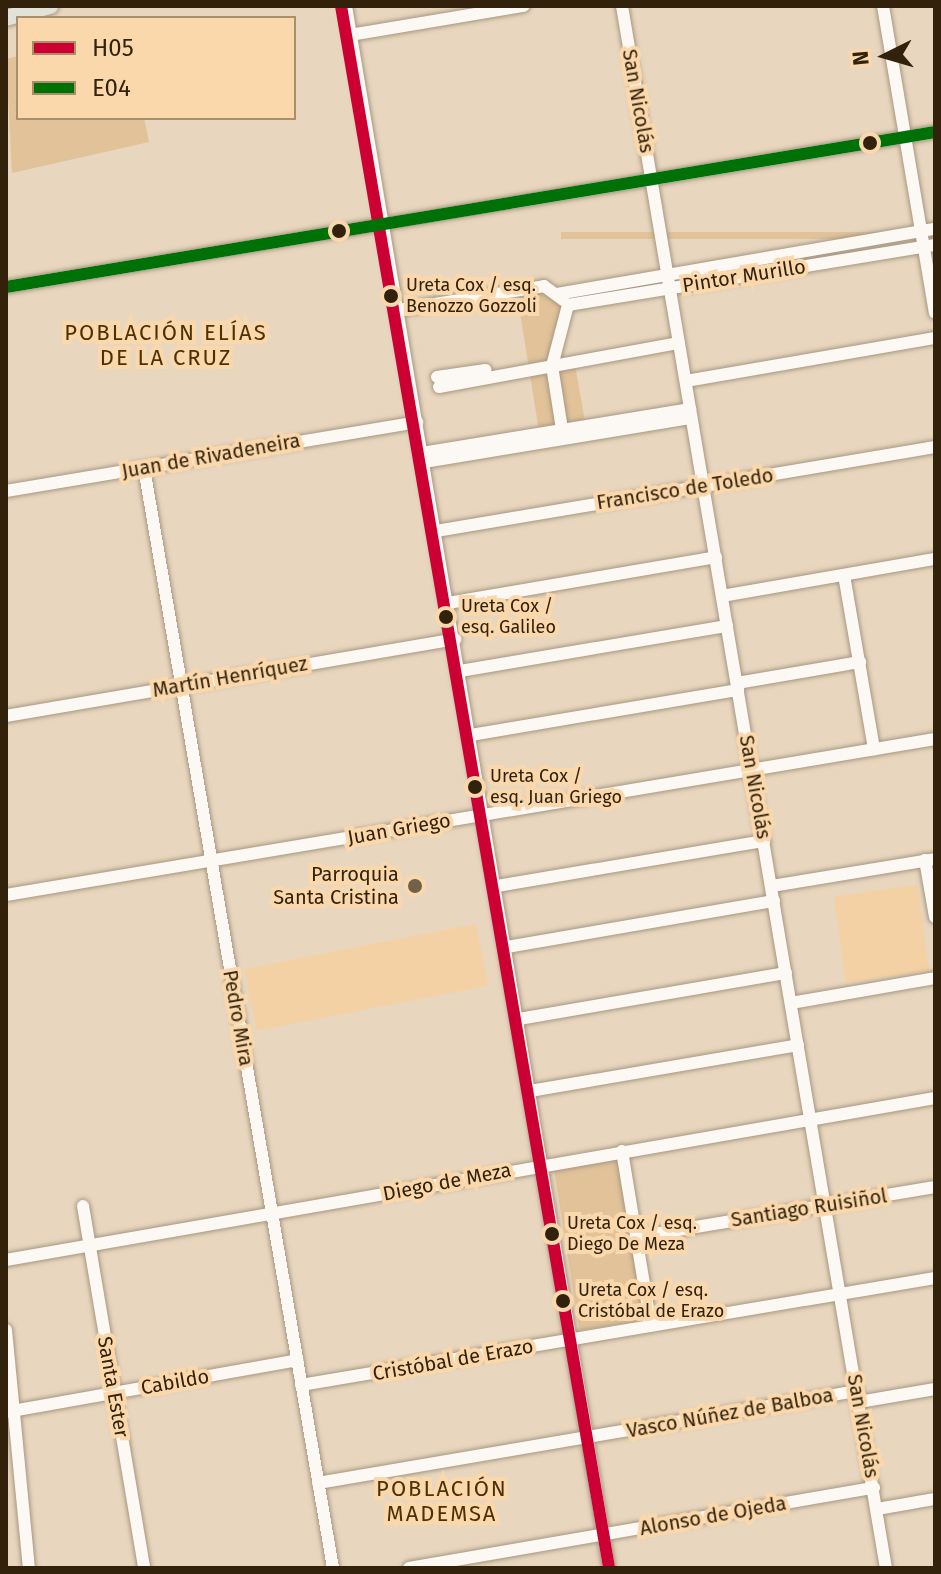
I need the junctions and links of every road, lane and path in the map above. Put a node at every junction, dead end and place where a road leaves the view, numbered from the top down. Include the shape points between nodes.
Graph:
1 (50, 6) edge
2 (524, 6) edge
3 (622, 6) edge
4 (883, 6) edge
5 (345, 10) edge
6 (6, 18) edge
7 (350, 35) junction
8 (935, 132) edge
9 (905, 137) junction
10 (652, 180) junction
11 (383, 225) junction
12 (935, 229) edge
13 (921, 231) junction
14 (929, 246) edge
15 (669, 281) junction
16 (6, 287) edge
17 (557, 294) junction
18 (568, 305) junction
19 (398, 310) junction
20 (935, 313) edge
21 (935, 338) edge
22 (679, 343) junction
23 (553, 364) junction
24 (686, 381) junction
25 (438, 382) dead end
26 (691, 413) junction
27 (417, 422) junction
28 (562, 429) junction
29 (935, 447) edge
30 (423, 458) junction
31 (144, 468) junction
32 (704, 486) junction
33 (6, 491) edge
34 (436, 531) junction
35 (716, 557) junction
36 (935, 559) edge
37 (844, 575) junction
38 (722, 596) junction
39 (448, 603) junction
40 (727, 626) junction
41 (455, 639) junction
42 (860, 662) junction
43 (460, 671) junction
44 (182, 685) junction
45 (738, 690) junction
46 (6, 716) edge
47 (472, 738) junction
48 (935, 739) edge
49 (874, 749) junction
50 (752, 770) junction
51 (485, 814) junction
52 (763, 838) junction
53 (211, 860) junction
54 (930, 860) edge
55 (496, 883) junction
56 (772, 886) junction
57 (6, 895) edge
58 (774, 901) junction
59 (935, 917) edge
60 (507, 947) junction
61 (786, 973) junction
62 (935, 978) edge
63 (791, 1003) junction
64 (519, 1019) junction
65 (798, 1045) junction
66 (530, 1091) junction
67 (934, 1102) edge
68 (811, 1119) junction
69 (622, 1151) junction
70 (543, 1164) junction
71 (935, 1187) edge
72 (83, 1206) dead end
73 (826, 1206) junction
74 (272, 1215) junction
75 (636, 1237) junction
76 (90, 1246) junction
77 (6, 1260) edge
78 (935, 1278) edge
79 (841, 1294) junction
80 (651, 1326) junction
81 (6, 1330) edge
82 (571, 1339) junction
83 (297, 1360) junction
84 (301, 1385) junction
85 (935, 1389) edge
86 (113, 1393) junction
87 (858, 1396) junction
88 (9, 1411) edge
89 (587, 1437) junction
90 (318, 1483) junction
91 (874, 1488) junction
92 (935, 1499) edge
93 (877, 1509) junction
94 (604, 1535) junction
95 (29, 1568) edge
96 (144, 1568) edge
97 (333, 1568) edge
98 (409, 1568) edge
99 (609, 1568) edge
100 (886, 1568) edge

1 - 6 main road
2 - 7 street
3 - 10 street, San Nicolás
4 - 9 street
5 - 7 street
7 - 11 street
8 - 9 street
9 - 10 street
9 - 13 street
10 - 11 street
10 - 15 street, San Nicolás
11 - 16 street
11 - 19 street
12 - 13 street, Pintor Murillo
13 - 14 street
13 - 15 street, Pintor Murillo
14 - 15 street, Pintor Murillo
14 - 20 street
15 - 17 street, Pintor Murillo
15 - 18 street, Pintor Murillo
15 - 22 street, San Nicolás
17 - 18 street
17 - 19 street, Pintor Murillo via 544,286
18 - 23 street
19 - 27 street
21 - 24 street
22 - 23 street
22 - 24 street, San Nicolás
23 - 25 street
23 - 28 street
24 - 26 street, San Nicolás
26 - 28 street
26 - 30 street
26 - 32 street, San Nicolás
27 - 30 street
27 - 31 street, Juan de Rivadeneira
28 - 30 street
29 - 32 street, Francisco de Toledo
30 - 34 street
31 - 33 street, Juan de Rivadeneira
31 - 44 street, Pedro Mira
32 - 34 street, Francisco de Toledo
32 - 35 street, San Nicolás
34 - 39 street
35 - 38 street, San Nicolás
35 - 39 street
36 - 37 street
37 - 38 street
37 - 42 street
38 - 40 street, San Nicolás
39 - 41 street
40 - 43 street
40 - 45 street, San Nicolás
41 - 43 street
41 - 44 street, Martín Henríquez
42 - 45 street
42 - 49 street
43 - 47 street
44 - 46 street, Martín Henríquez
44 - 53 street, Pedro Mira
45 - 47 street
45 - 50 street, San Nicolás
47 - 51 street
48 - 49 street, Juan Griego
49 - 50 street, Juan Griego
50 - 51 street, Juan Griego
50 - 52 street, San Nicolás
51 - 53 street, Juan Griego
51 - 55 street
52 - 55 street
52 - 56 street, San Nicolás
53 - 57 street, Juan Griego
53 - 74 street, Pedro Mira
54 - 56 street
54 - 59 street
55 - 60 street
56 - 58 street, San Nicolás
58 - 60 street
58 - 61 street, San Nicolás
60 - 64 street
61 - 63 street, San Nicolás
61 - 64 street
62 - 63 street
63 - 65 street, San Nicolás
64 - 66 street
65 - 66 street
65 - 68 street, San Nicolás
66 - 70 street
67 - 68 street, Diego de Meza
68 - 69 street, Diego de Meza
68 - 73 street, San Nicolás
69 - 70 street, Diego de Meza
69 - 75 street
70 - 74 street, Diego de Meza
70 - 82 street
71 - 73 street, Santiago Ruisiñol
72 - 76 street, Santa Ester
73 - 75 street, Santiago Ruisiñol
73 - 79 street, San Nicolás
74 - 76 street, Diego de Meza
74 - 83 street, Pedro Mira
75 - 80 street
76 - 77 street, Diego de Meza
76 - 86 street, Santa Ester
78 - 79 street, Cristóbal de Erazo
79 - 80 street, Cristóbal de Erazo
79 - 87 street, San Nicolás
80 - 82 street, Cristóbal de Erazo
81 - 88 street
82 - 84 street, Cristóbal de Erazo
82 - 89 street
83 - 84 street, Pedro Mira
83 - 86 street, Cabildo
84 - 90 street, Pedro Mira
85 - 87 street, Vasco Núñez de Balboa
86 - 88 street, Cabildo
86 - 96 street, Santa Ester
87 - 89 street, Vasco Núñez de Balboa
87 - 91 street, San Nicolás
88 - 95 street
89 - 90 street, Vasco Núñez de Balboa
89 - 94 street
90 - 97 street, Pedro Mira
91 - 93 street, San Nicolás
91 - 94 street, Alonso de Ojeda
92 - 93 street
93 - 100 street, San Nicolás
94 - 98 street, Alonso de Ojeda
94 - 99 street

